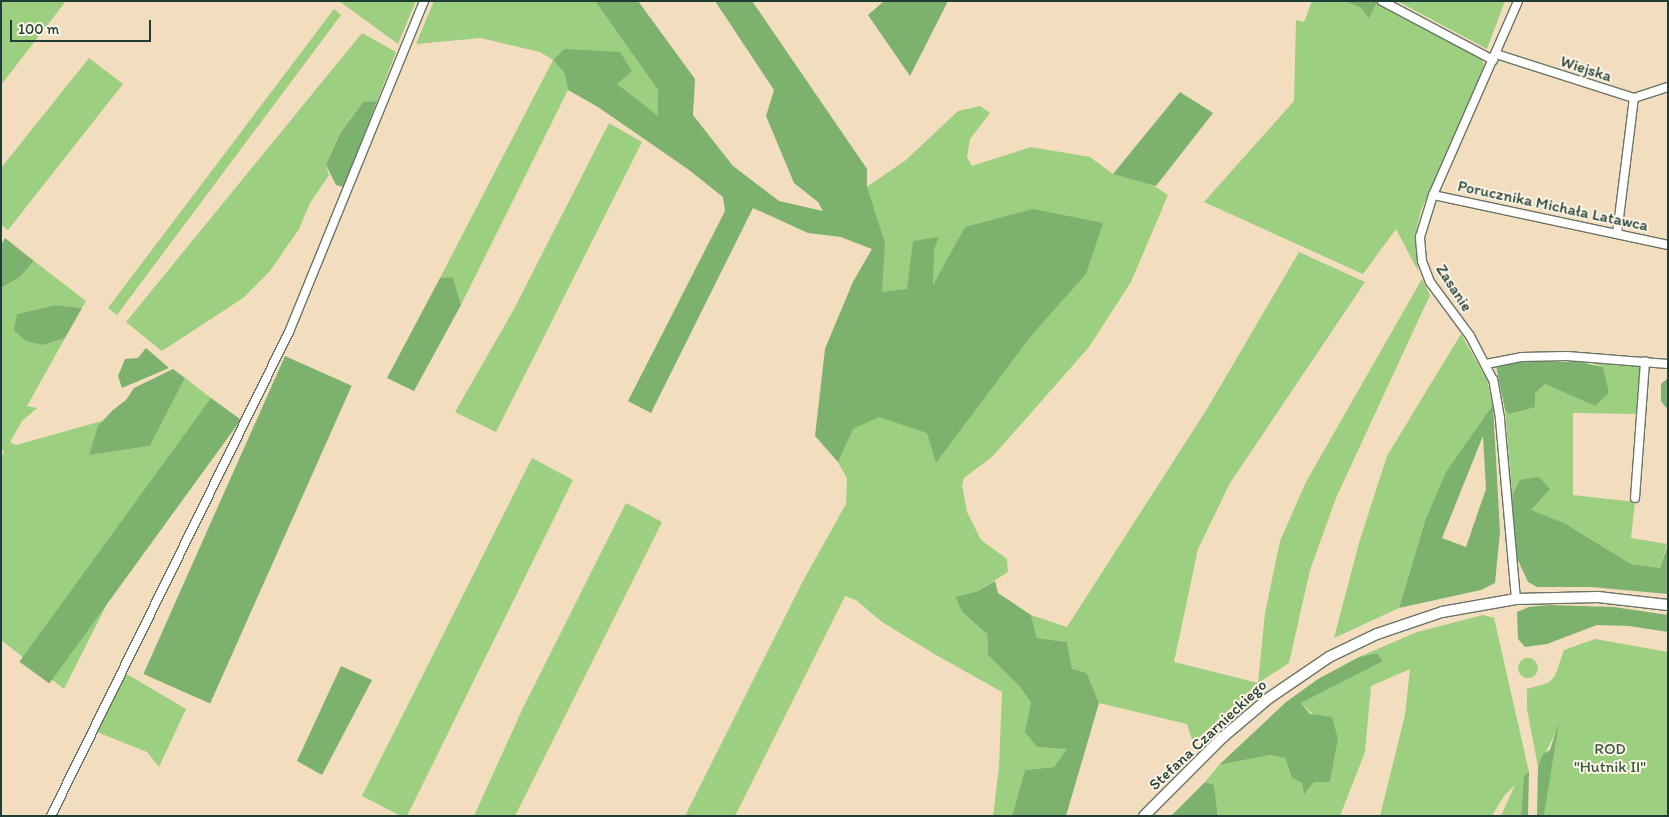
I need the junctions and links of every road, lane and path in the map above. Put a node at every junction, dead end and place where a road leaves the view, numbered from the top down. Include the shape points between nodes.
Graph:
1 (424, 1) edge
2 (1382, 1) edge
3 (1518, 1) edge
4 (1495, 57) junction
5 (1668, 88) edge
6 (1634, 98) junction
7 (1433, 195) junction
8 (1617, 234) junction
9 (1668, 245) edge
10 (1645, 361) junction
11 (1486, 364) junction
12 (1668, 364) edge
13 (1635, 498) dead end
14 (1516, 598) junction
15 (1668, 605) edge
16 (51, 816) edge
17 (1144, 816) edge

1 - 16 street via 289,332
2 - 4 street, Wiejska
3 - 4 street, Zasanie
4 - 6 street, Wiejska
4 - 7 street, Zasanie
5 - 6 street
6 - 8 street
7 - 8 street, Porucznika Michała Latawca
7 - 11 street, Zasanie via 1420,237 1425,272
8 - 9 street, Porucznika Michała Latawca
10 - 11 street via 1531,357
10 - 12 street
10 - 13 street
11 - 14 street, Zasanie via 1500,418
14 - 15 street, Stefana Czarnieckiego via 1598,596
14 - 17 street, Stefana Czarnieckiego via 1442,612 1402,625 1314,666 1243,719

